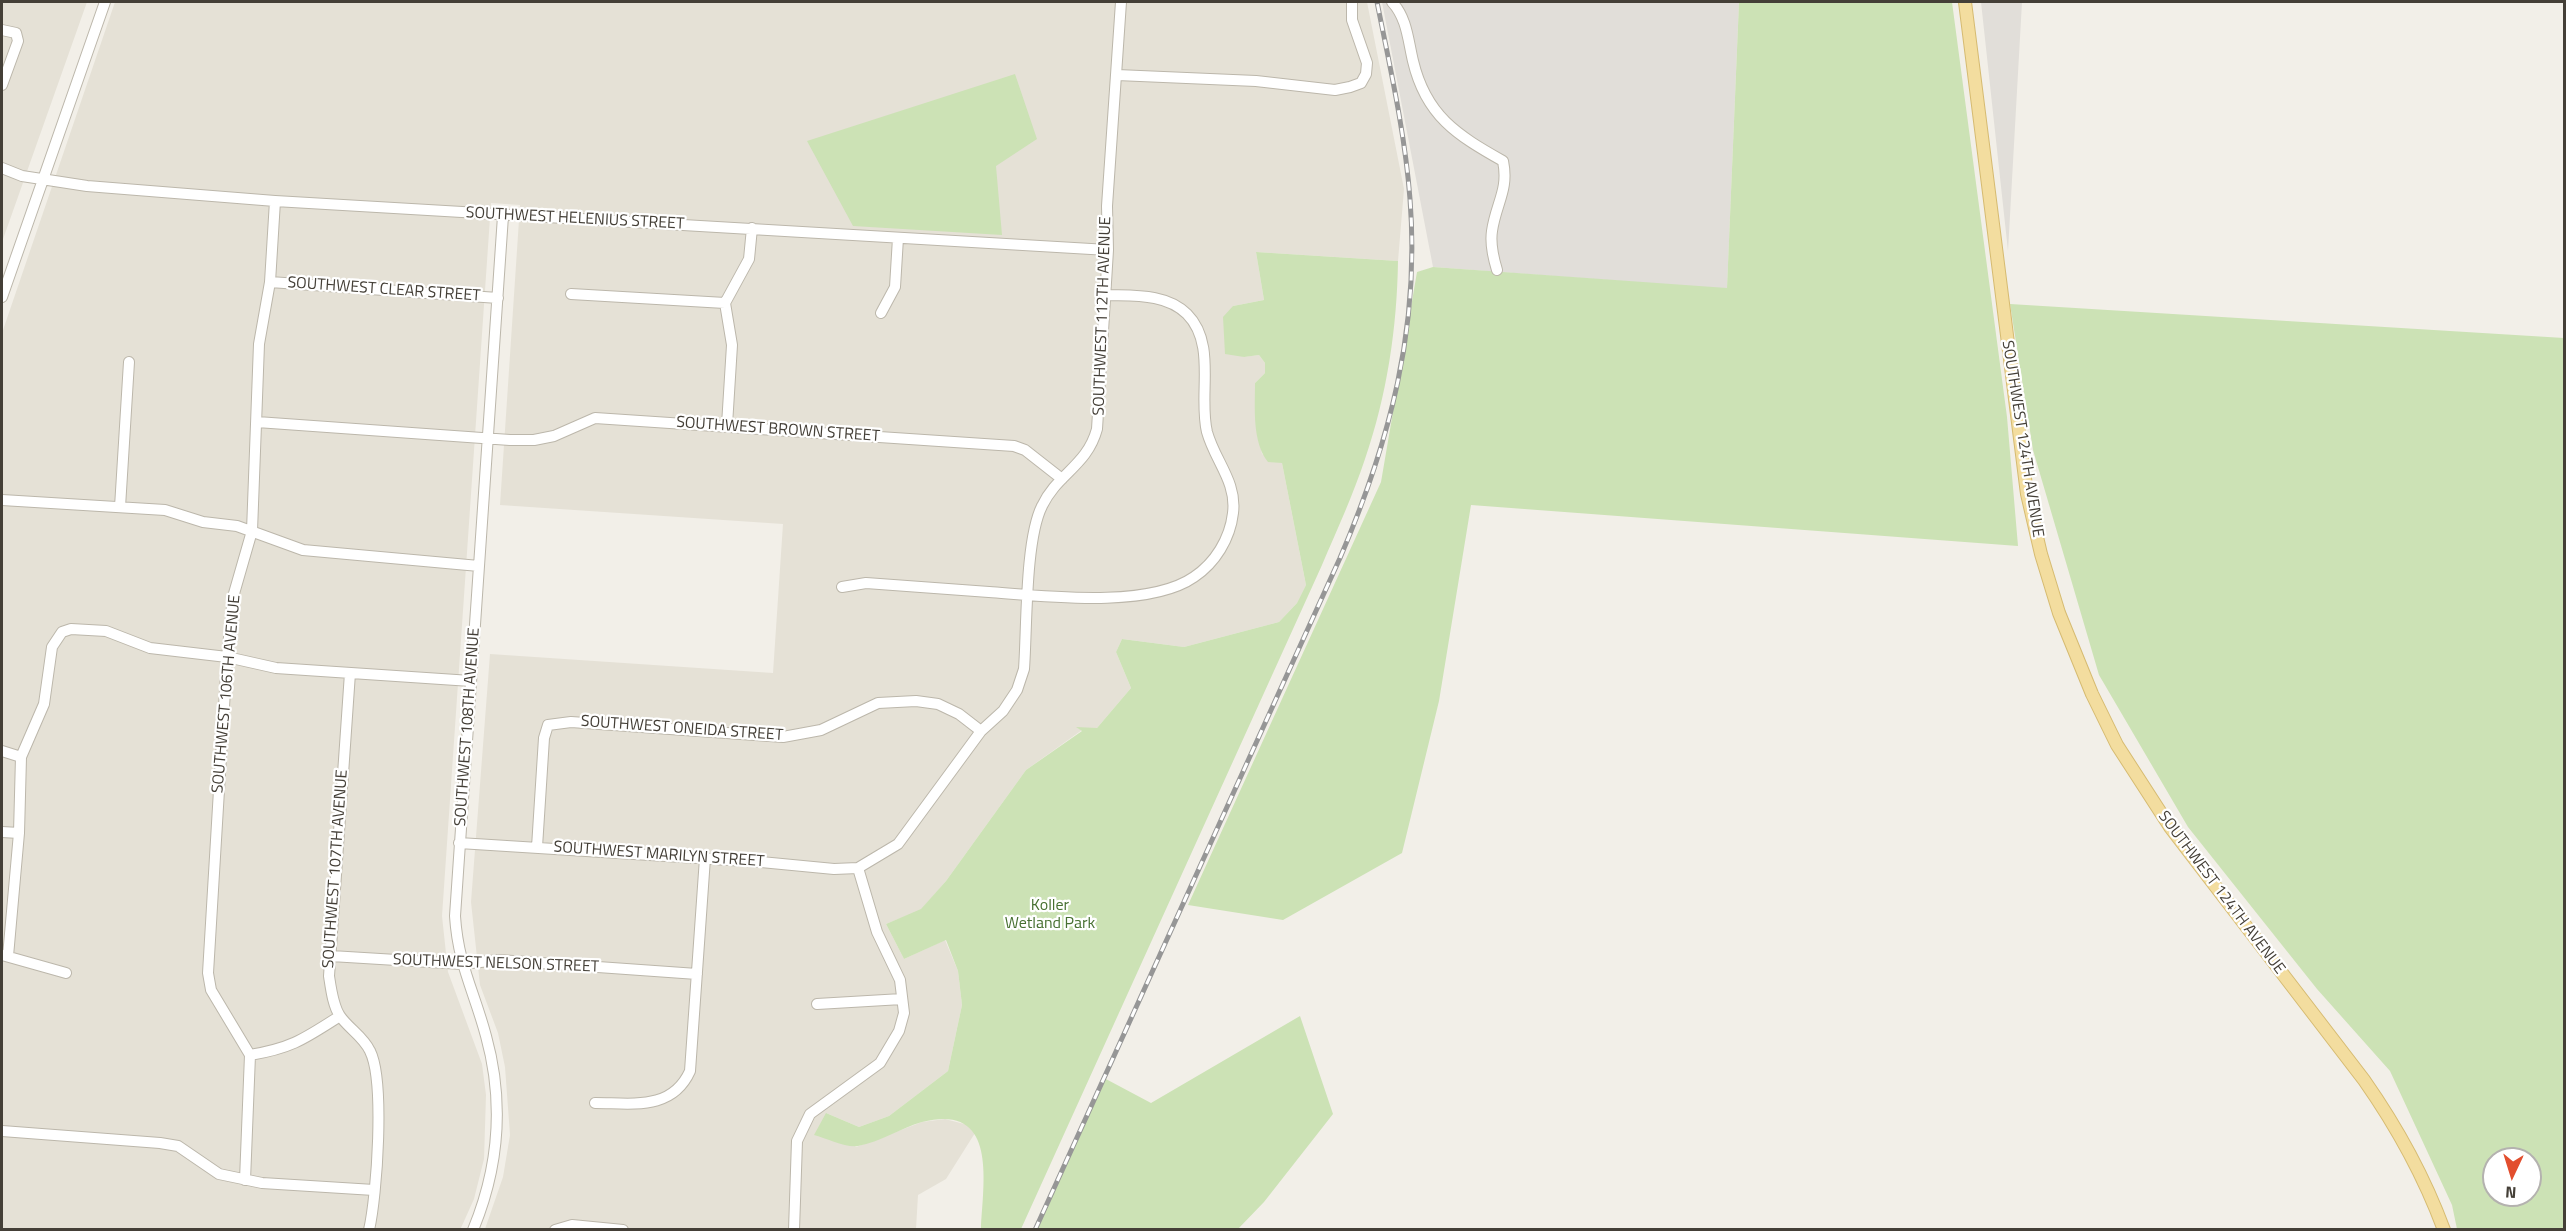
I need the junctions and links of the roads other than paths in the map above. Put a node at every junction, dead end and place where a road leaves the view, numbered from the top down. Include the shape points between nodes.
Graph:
1 (105, 2) edge
2 (1121, 2) edge
3 (1352, 2) edge
4 (1392, 2) edge
5 (1965, 2) edge
6 (2, 30) edge
7 (1117, 75) junction
8 (2, 85) edge
9 (2, 168) edge
10 (43, 179) junction
11 (274, 201) junction
12 (503, 216) junction
13 (752, 228) junction
14 (898, 238) junction
15 (1108, 250) junction
16 (1497, 270) dead end
17 (270, 282) junction
18 (571, 294) dead end
19 (1106, 295) junction
20 (2, 297) edge
21 (498, 298) junction
22 (725, 303) junction
23 (882, 313) dead end
24 (129, 362) dead end
25 (257, 422) junction
26 (727, 425) junction
27 (488, 437) junction
28 (1062, 479) junction
29 (2, 500) edge
30 (120, 507) junction
31 (252, 531) junction
32 (479, 566) junction
33 (842, 587) dead end
34 (1028, 595) junction
35 (227, 657) junction
36 (350, 673) junction
37 (471, 681) junction
38 (981, 731) junction
39 (2, 751) edge
40 (21, 757) junction
41 (2, 832) edge
42 (19, 833) junction
43 (459, 843) junction
44 (537, 846) junction
45 (705, 858) junction
46 (858, 868) junction
47 (5, 955) edge
48 (331, 956) junction
49 (462, 964) junction
50 (66, 973) dead end
51 (697, 974) junction
52 (902, 999) junction
53 (817, 1004) dead end
54 (340, 1016) junction
55 (250, 1055) junction
56 (595, 1102) dead end
57 (2, 1131) edge
58 (245, 1180) junction
59 (374, 1190) junction
60 (369, 1230) edge
61 (473, 1230) edge
62 (555, 1230) edge
63 (623, 1230) edge
64 (794, 1230) edge
65 (2444, 1230) edge

1 - 10 street
2 - 7 street, SOUTHWEST 112TH AVENUE
3 - 7 street via 1352,20 1367,63 1361,82 1350,87 1325,89 1256,81
4 - 16 street via 1401,12 1422,92 1434,111 1457,132 1503,161 1505,188 1491,232
5 - 65 main road, SOUTHWEST 124TH AVENUE via 2028,494 2041,555 2074,655 2101,714 2151,801 2392,1120
6 - 8 street via 16,33 18,41
7 - 15 street, SOUTHWEST 112TH AVENUE via 1107,206
9 - 10 street, SOUTHWEST HELENIUS STREET
10 - 11 street, SOUTHWEST HELENIUS STREET
10 - 20 street
11 - 12 street, SOUTHWEST HELENIUS STREET
11 - 17 street, SOUTHWEST 106TH AVENUE
12 - 13 street, SOUTHWEST HELENIUS STREET via 525,214
12 - 21 street, SOUTHWEST 108TH AVENUE
13 - 14 street, SOUTHWEST HELENIUS STREET
13 - 22 street via 749,259
14 - 15 street, SOUTHWEST HELENIUS STREET
14 - 23 street via 895,287
15 - 19 street, SOUTHWEST 112TH AVENUE
17 - 21 street, SOUTHWEST CLEAR STREET
17 - 25 street, SOUTHWEST 106TH AVENUE via 259,344
18 - 22 street
19 - 28 street, SOUTHWEST 112TH AVENUE via 1097,429 1081,462
19 - 34 street via 1165,300 1179,307 1196,325 1204,356 1208,434 1230,482 1233,514 1224,542 1209,564 1193,578 1171,587 1115,598
21 - 27 street, SOUTHWEST 108TH AVENUE
22 - 26 street via 732,345
24 - 30 street
25 - 27 street, SOUTHWEST BROWN STREET
25 - 31 street, SOUTHWEST 106TH AVENUE
26 - 27 street, SOUTHWEST BROWN STREET via 595,417 534,440
26 - 28 street, SOUTHWEST BROWN STREET via 1014,446
27 - 32 street, SOUTHWEST 108TH AVENUE
28 - 34 street, SOUTHWEST 112TH AVENUE via 1045,499 1034,526
29 - 30 street
30 - 31 street via 175,511 203,522
31 - 32 street via 321,553
31 - 35 street, SOUTHWEST 106TH AVENUE via 233,597
32 - 37 street, SOUTHWEST 108TH AVENUE
33 - 34 street via 866,583
34 - 38 street, SOUTHWEST 112TH AVENUE via 1024,669 1017,690 1003,711
35 - 36 street via 276,668
35 - 40 street via 150,648 106,631 62,632 52,647 44,704
35 - 55 street, SOUTHWEST 106TH AVENUE via 208,973 211,990
36 - 37 street
36 - 48 street, SOUTHWEST 107TH AVENUE
37 - 43 street, SOUTHWEST 108TH AVENUE
38 - 44 street, SOUTHWEST ONEIDA STREET via 938,704 916,701 878,703 821,730 783,737 571,722 548,725
38 - 46 street, SOUTHWEST 112TH AVENUE via 898,844
39 - 40 street
40 - 42 street
41 - 42 street
42 - 47 street
43 - 44 street, SOUTHWEST MARILYN STREET
43 - 49 street, SOUTHWEST 108TH AVENUE via 455,916
44 - 45 street, SOUTHWEST MARILYN STREET
45 - 46 street, SOUTHWEST MARILYN STREET
45 - 51 street
46 - 52 street via 877,932 900,980
47 - 50 street
48 - 49 street, SOUTHWEST NELSON STREET
48 - 54 street, SOUTHWEST 107TH AVENUE via 331,990
49 - 51 street, SOUTHWEST NELSON STREET via 499,960
49 - 61 street, SOUTHWEST 108TH AVENUE via 486,1034 497,1100 495,1152 484,1203
51 - 56 street via 693,1056 684,1084 671,1096 649,1103
52 - 53 street
52 - 64 street via 904,1014 899,1031 880,1063 810,1114 797,1141
54 - 55 street via 282,1050
54 - 59 street, SOUTHWEST 107TH AVENUE via 361,1037 377,1071
55 - 58 street
57 - 58 street via 178,1146 219,1174
58 - 59 street
59 - 60 street, SOUTHWEST 107TH AVENUE
62 - 63 street via 572,1225

